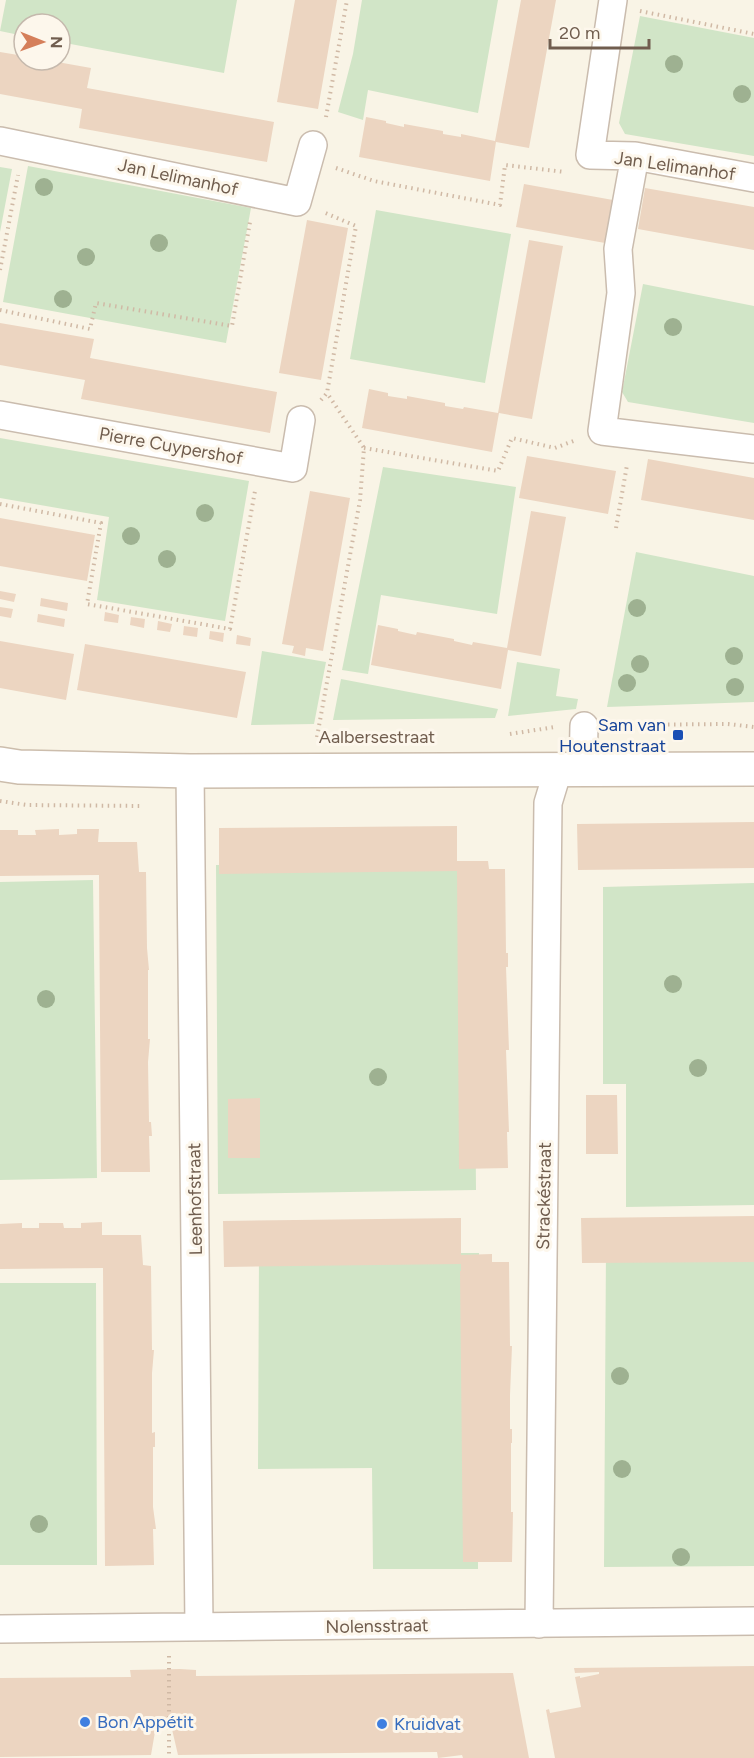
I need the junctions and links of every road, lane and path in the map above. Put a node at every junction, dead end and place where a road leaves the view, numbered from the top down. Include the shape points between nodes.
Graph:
1 (347, 0) edge
2 (612, 8) edge
3 (754, 34) edge
4 (12, 143) edge
5 (310, 151) junction
6 (590, 155) junction
7 (635, 156) junction
8 (754, 177) edge
9 (255, 193) junction
10 (297, 202) junction
11 (0, 270) edge
12 (0, 310) edge
13 (327, 393) junction
14 (0, 415) edge
15 (301, 420) joint
16 (602, 431) junction
17 (632, 435) junction
18 (364, 448) junction
19 (754, 449) edge
20 (260, 462) junction
21 (0, 504) edge
22 (616, 528) dead end
23 (584, 726) junction
24 (754, 727) edge
25 (509, 734) dead end
26 (306, 737) dead end
27 (317, 737) junction
28 (328, 737) dead end
29 (0, 764) edge
30 (754, 769) edge
31 (571, 770) junction
32 (190, 771) junction
33 (754, 1621) edge
34 (539, 1624) junction
35 (199, 1627) junction
36 (168, 1628) junction
37 (0, 1629) edge
38 (170, 1758) edge

1 - 5 path via 325,123
2 - 3 path
2 - 6 street, Jan Lelimanhof
4 - 9 street, Jan Lelimanhof
4 - 11 path
5 - 6 path via 374,181 500,205 505,165 585,174
5 - 10 street
6 - 7 street, Jan Lelimanhof
7 - 8 street, Jan Lelimanhof
7 - 16 street via 618,249 621,294
9 - 10 street, Jan Lelimanhof
9 - 12 path via 232,326 96,303 90,329
10 - 13 path via 356,226
13 - 15 path
13 - 18 path
14 - 20 street, Pierre Cuypershof
15 - 20 street, Pierre Cuypershof via 293,468
16 - 17 street
16 - 18 path via 555,448 512,438 498,471
17 - 19 street
17 - 22 path
18 - 27 path via 360,500
20 - 21 path via 230,629 87,604 101,523
23 - 24 path
23 - 25 path
23 - 31 street, Strackéstraat
26 - 27 path, Aalbersestraat
27 - 28 path, Aalbersestraat
29 - 32 street, Aalbersestraat
30 - 31 street, Aalbersestraat
31 - 32 street, Aalbersestraat
31 - 34 street, Strackéstraat via 548,803
32 - 35 street, Leenhofstraat
33 - 34 street, Nolensstraat
34 - 35 street, Nolensstraat
35 - 36 street, Nolensstraat
36 - 37 street, Nolensstraat
36 - 38 path

